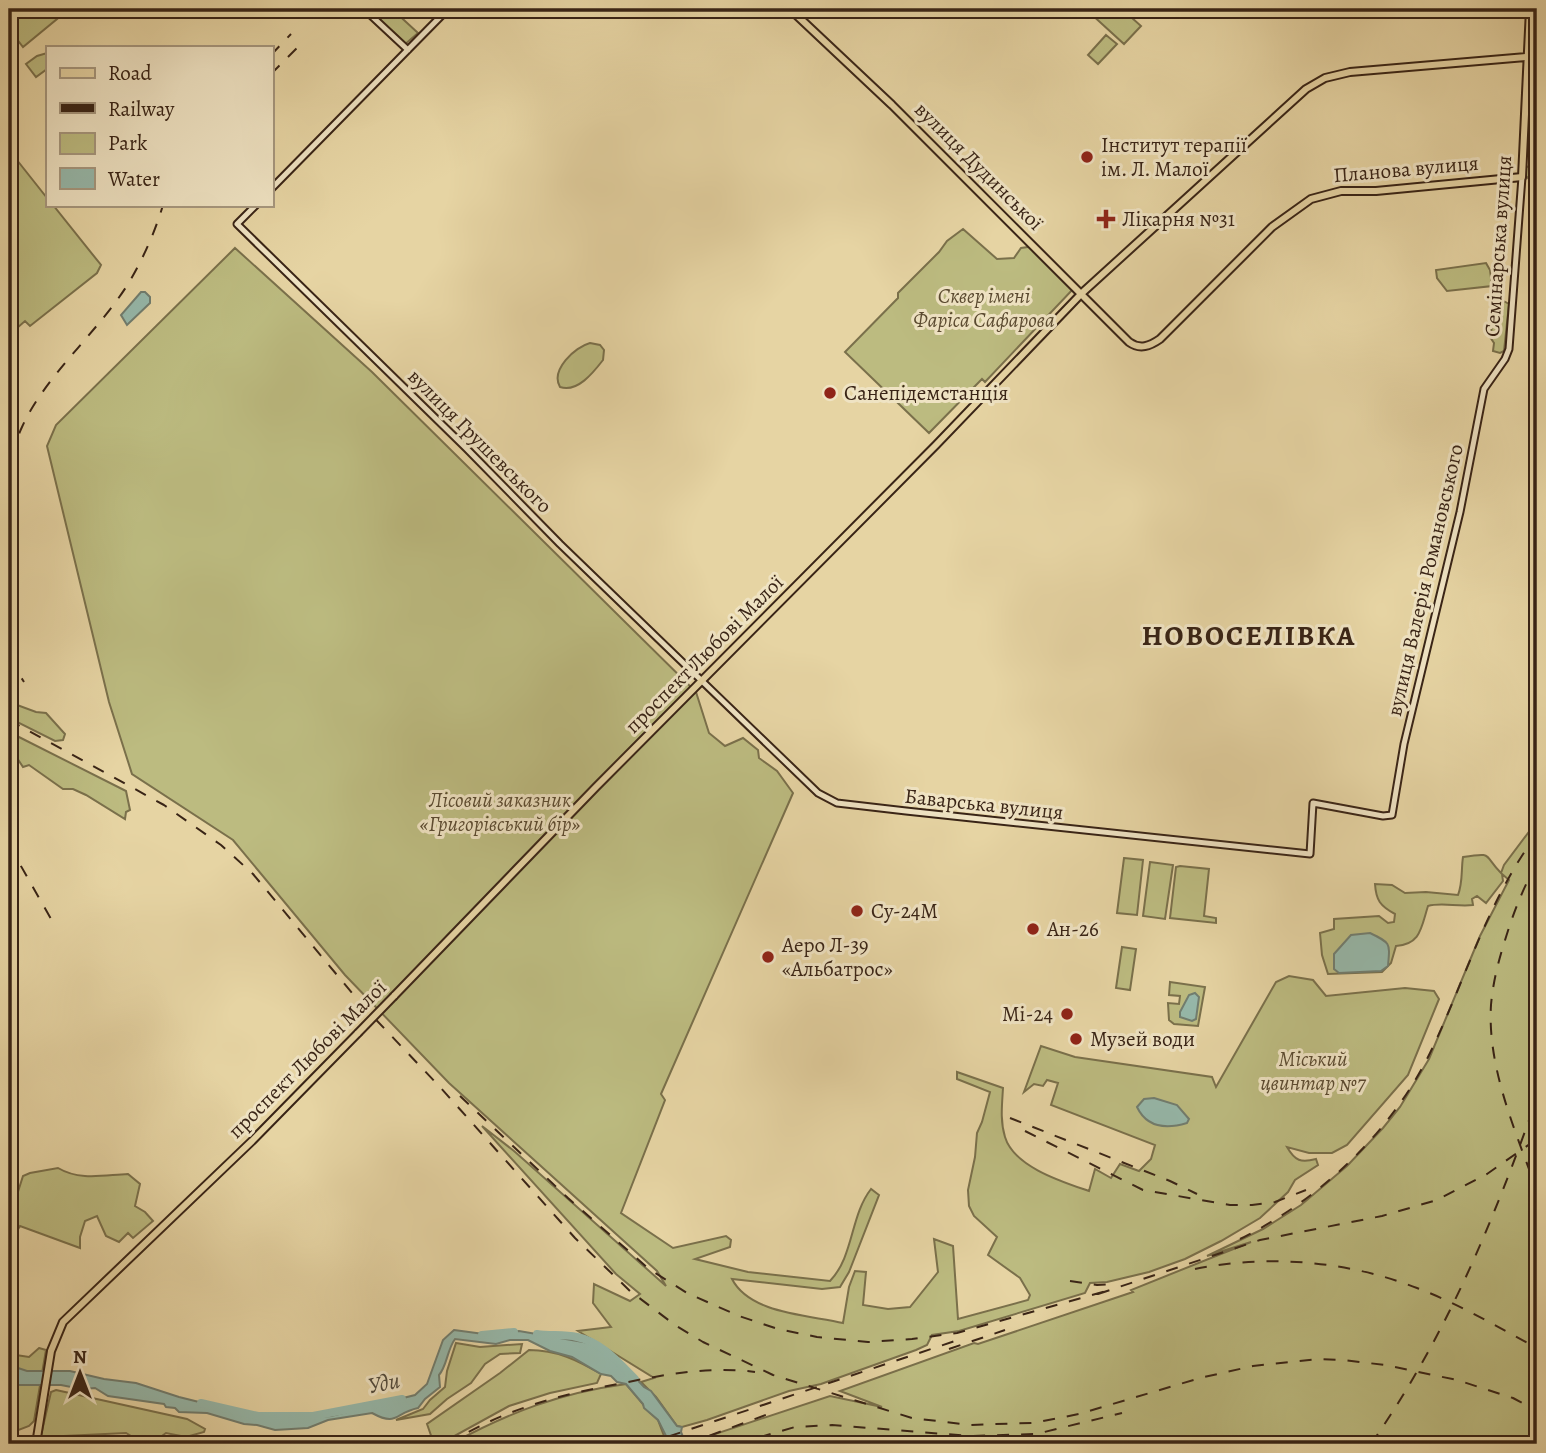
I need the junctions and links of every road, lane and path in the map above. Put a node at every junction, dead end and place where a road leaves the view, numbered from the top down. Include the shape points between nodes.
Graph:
1 (365, 9) edge
2 (448, 9) edge
3 (790, 9) edge
4 (1530, 9) edge
5 (408, 50) junction
6 (1528, 57) junction
7 (1522, 177) junction
8 (273, 187) edge
9 (255, 206) edge
10 (1082, 293) junction
11 (1142, 347) joint
12 (1505, 359) joint
13 (702, 680) junction
14 (1313, 803) joint
15 (36, 1444) edge

1 - 5 street
2 - 5 street
3 - 10 main road, вулиця Дудинської
4 - 6 main road, Семінарська вулиця
5 - 8 street
6 - 7 main road, Семінарська вулиця
6 - 10 main road, проспект Любові Малої via 1357,71 1315,82
7 - 11 main road, Планова вулиця via 1341,191 1311,199 1272,227 1160,339
7 - 12 street, Семінарська вулиця
9 - 13 street, вулиця Грушевського via 237,224
10 - 11 main road, вулиця Дудинської via 1129,342
10 - 13 main road, проспект Любові Малої
12 - 14 street, вулиця Валерія Романовського via 1484,389 1392,815
13 - 14 street, Баварська вулиця via 818,793 837,803 1310,855
13 - 15 main road, проспект Любові Малої, bridge via 252,1141 68,1315 51,1351

